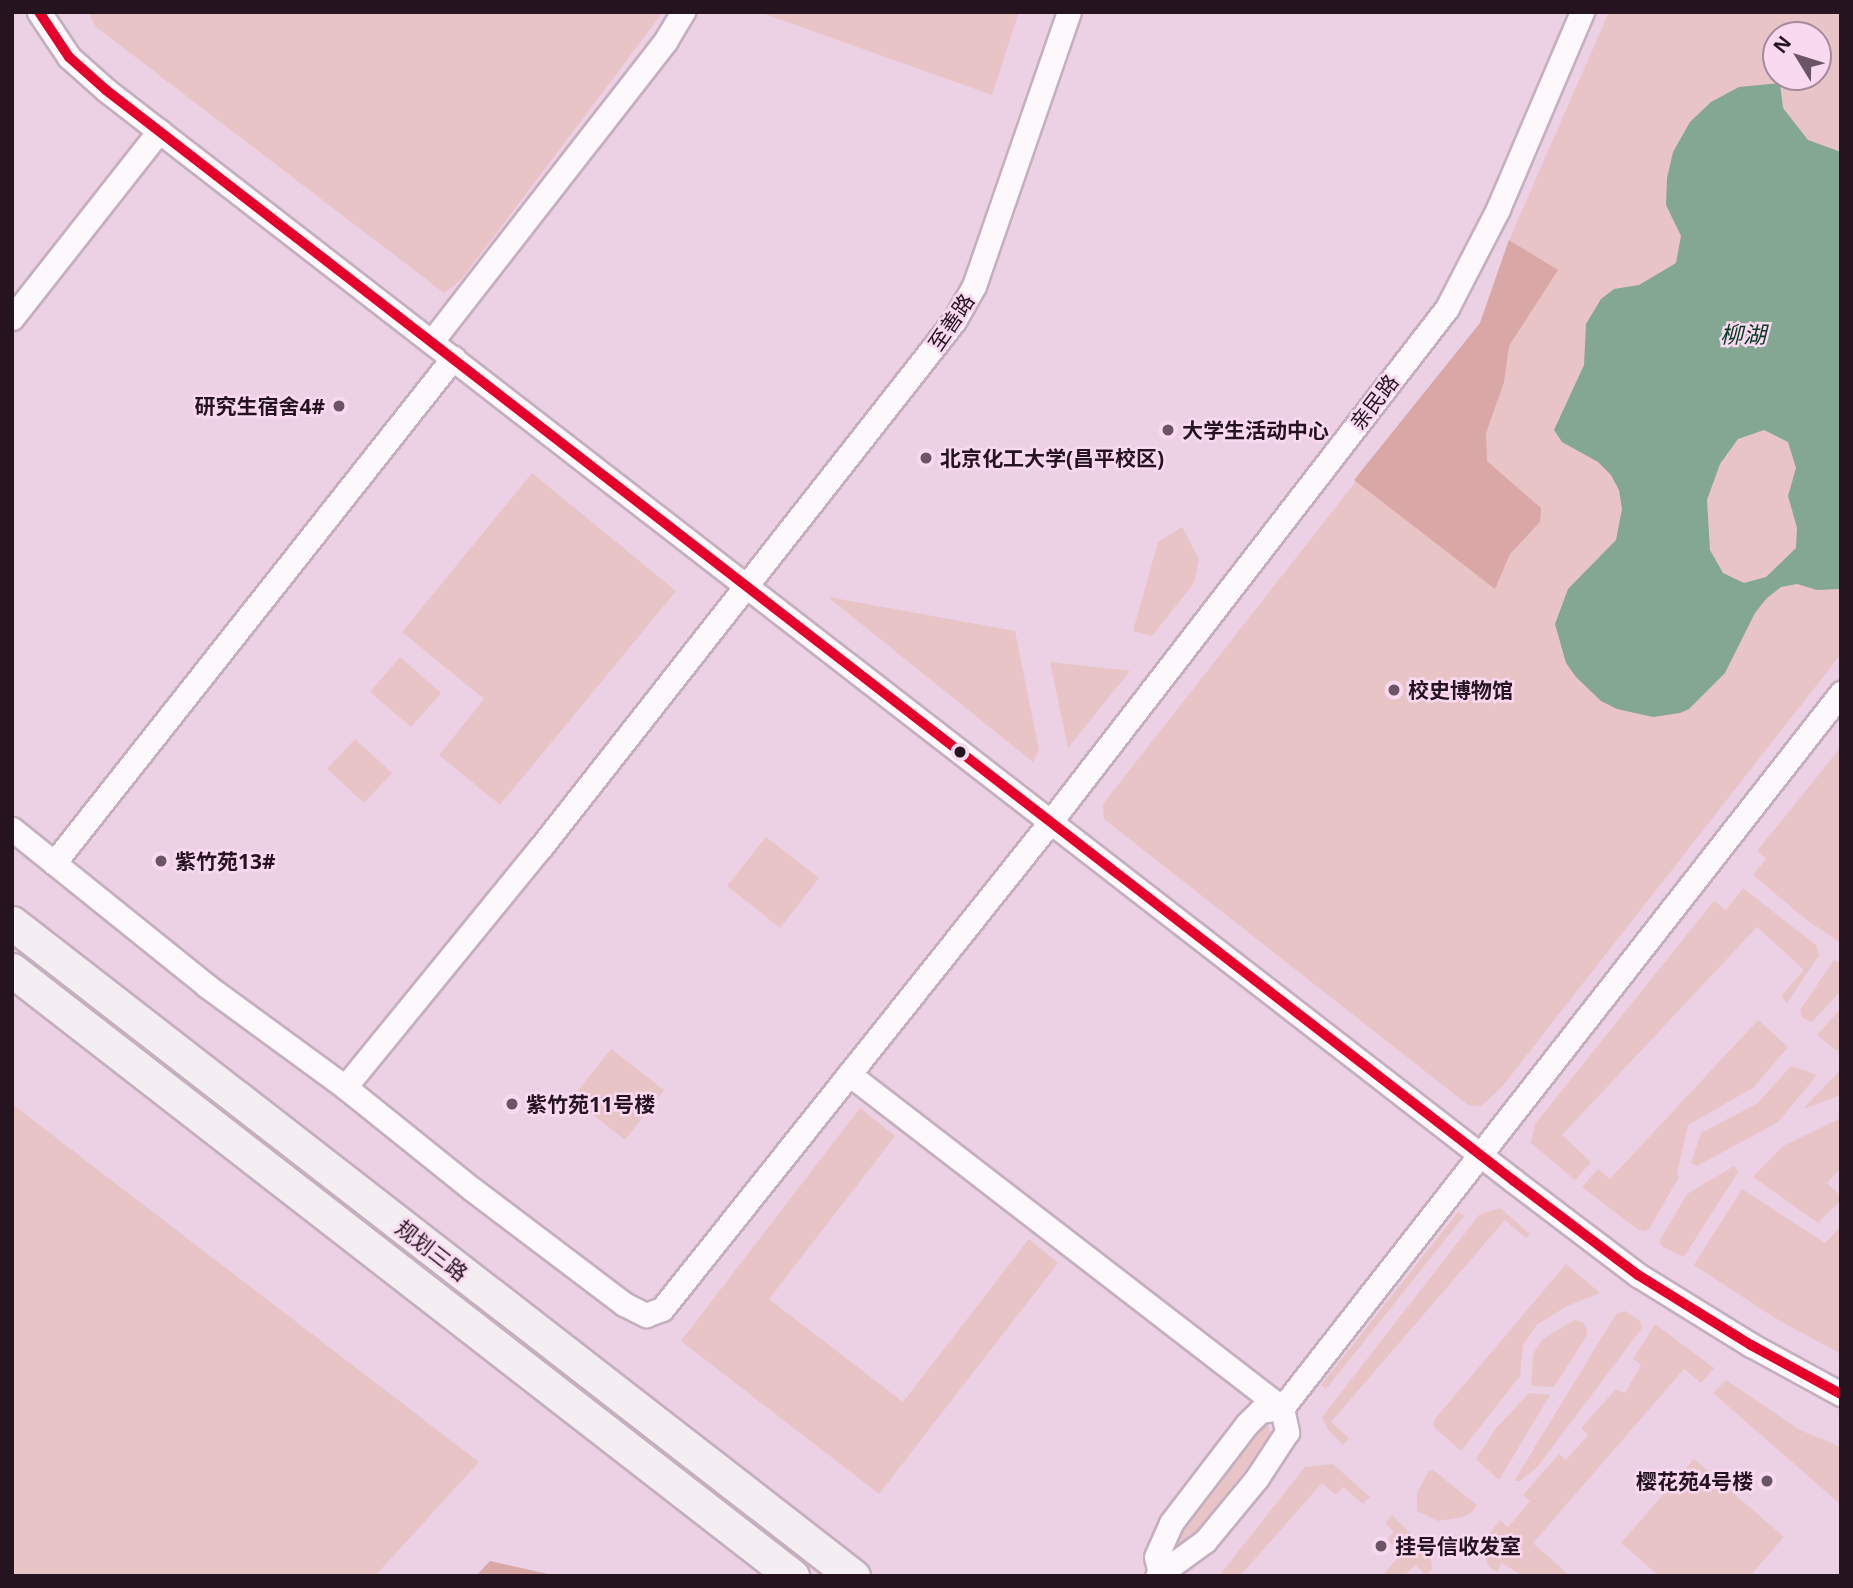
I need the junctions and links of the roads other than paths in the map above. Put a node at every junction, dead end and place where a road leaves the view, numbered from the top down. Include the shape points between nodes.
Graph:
1 (39, 12) edge
2 (683, 12) edge
3 (1069, 12) edge
4 (1582, 12) edge
5 (159, 131) junction
6 (12, 318) edge
7 (432, 341) junction
8 (453, 358) junction
9 (748, 586) junction
10 (1841, 693) edge
11 (1051, 821) junction
12 (12, 829) edge
13 (54, 863) junction
14 (12, 923) edge
15 (12, 970) edge
16 (849, 1074) junction
17 (345, 1087) junction
18 (300, 1148) junction
19 (1480, 1155) junction
20 (279, 1177) junction
21 (1841, 1394) edge
22 (1282, 1408) junction
23 (1158, 1574) edge
24 (792, 1576) edge
25 (853, 1576) edge

1 - 5 street via 69,57
2 - 7 street
3 - 9 street, 至善路 via 974,286 931,352
4 - 11 street, 亲民路 via 1498,209 1451,302
5 - 6 street
5 - 7 street
7 - 8 street
8 - 9 street
8 - 13 street
9 - 11 street
9 - 17 street, 至善路
10 - 19 street
11 - 16 street, 亲民路
11 - 19 street
12 - 13 street
13 - 17 street via 207,986
14 - 18 main road, 规划三路
15 - 20 main road, 规划三路
16 - 17 street, 亲民路 via 662,1309 646,1315 624,1304 472,1189
16 - 22 street
18 - 20 street
18 - 25 main road, 规划三路
19 - 21 street via 1626,1267 1751,1345
19 - 22 street
20 - 24 main road, 规划三路
22 - 23 street via 1287,1432 1257,1478 1205,1541
22 - 23 street via 1260,1411 1247,1424 1171,1523 1156,1557

